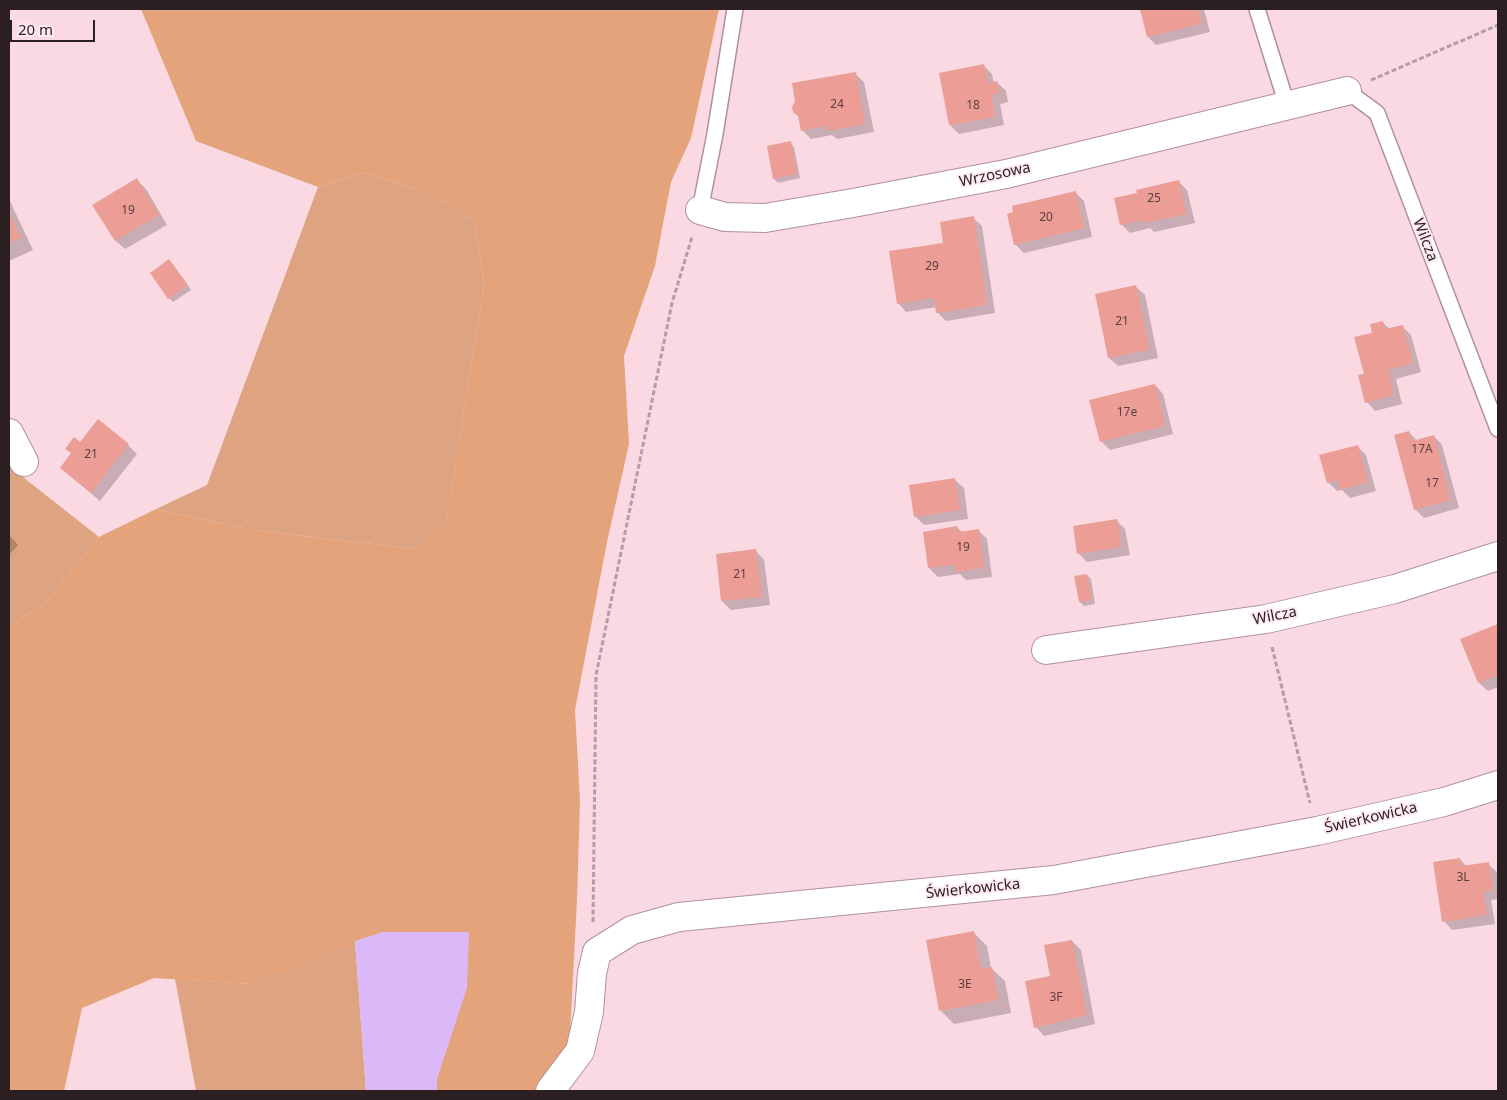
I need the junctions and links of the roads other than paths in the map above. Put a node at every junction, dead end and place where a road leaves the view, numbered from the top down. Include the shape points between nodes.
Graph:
1 (735, 9) edge
2 (1257, 9) edge
3 (1348, 91) joint
4 (1287, 105) junction
5 (700, 210) joint
6 (1498, 429) edge
7 (9, 433) edge
8 (24, 462) dead end
9 (1498, 556) edge
10 (1046, 650) dead end
11 (1498, 785) edge
12 (550, 1091) edge

1 - 5 lane
2 - 4 lane
3 - 4 street, Wrzosowa
3 - 6 lane, Wilcza via 1377,113
4 - 5 street, Wrzosowa via 1006,174 853,203 765,218 725,217
7 - 8 street
9 - 10 street, Wilcza via 1395,589 1266,619
11 - 12 street, Świerkowicka via 1444,802 1317,831 1054,880 679,916 632,930 597,952 580,1051

